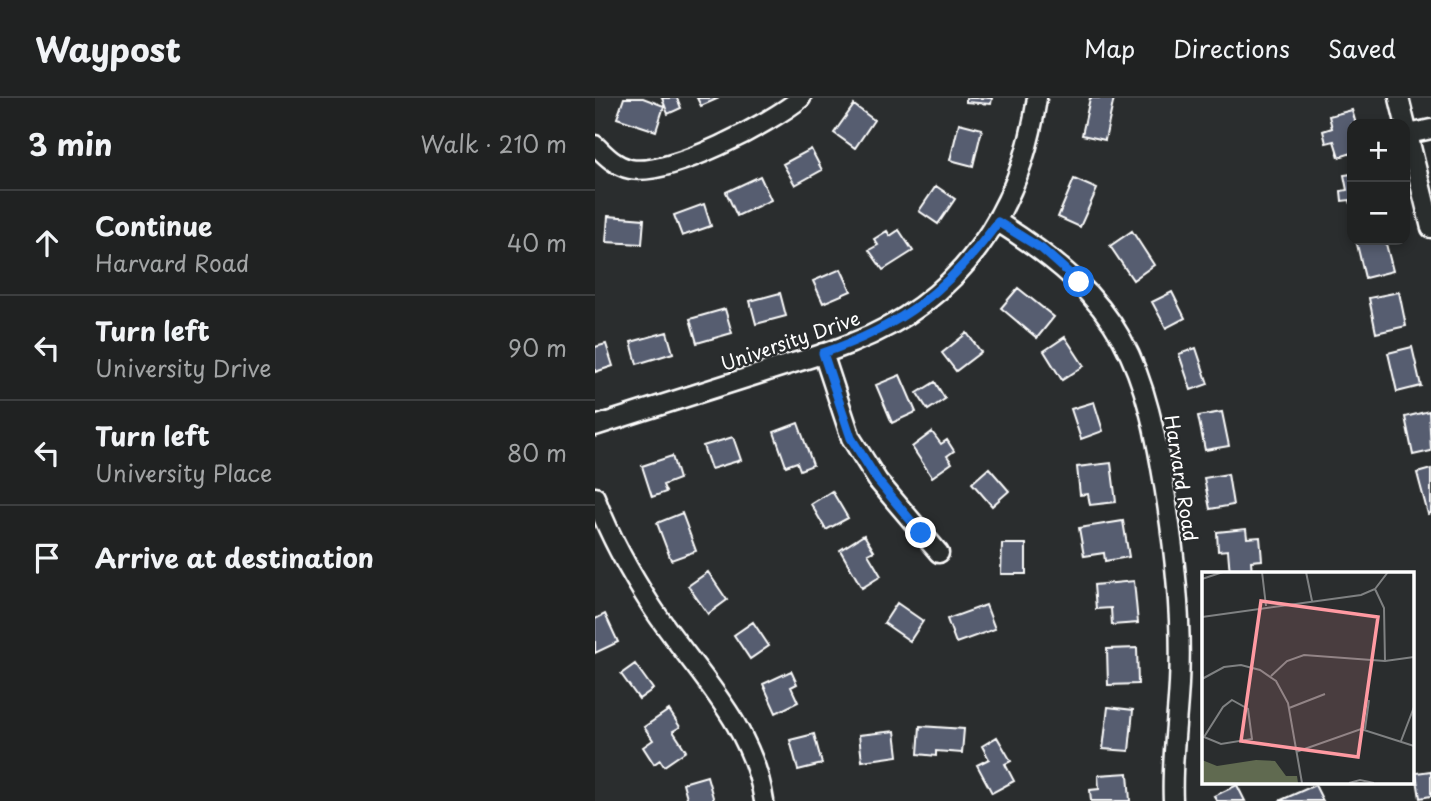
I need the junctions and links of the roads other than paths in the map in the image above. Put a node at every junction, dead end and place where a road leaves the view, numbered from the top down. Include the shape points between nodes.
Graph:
1 (801, 98) edge
2 (1037, 98) edge
3 (1399, 98) edge
4 (1405, 119) edge
5 (1431, 129) edge
6 (1410, 134) edge
7 (1410, 138) edge
8 (595, 145) edge
9 (998, 222) junction
10 (1431, 228) edge
11 (823, 353) junction
12 (595, 426) edge
13 (595, 497) edge
14 (939, 553) dead end
15 (764, 801) edge
16 (1173, 801) edge

1 - 8 street via 728,139 667,166 621,167
2 - 9 street, University Drive via 1027,152
3 - 4 street
5 - 6 street
7 - 10 street
9 - 11 street, University Drive via 973,256 929,300 882,329
9 - 16 street, Harvard Road via 1042,249 1098,304 1132,355 1146,396 1177,589 1179,684
11 - 12 street, University Drive
11 - 14 street via 851,438 878,481
13 - 15 street via 653,608 737,723 757,770

